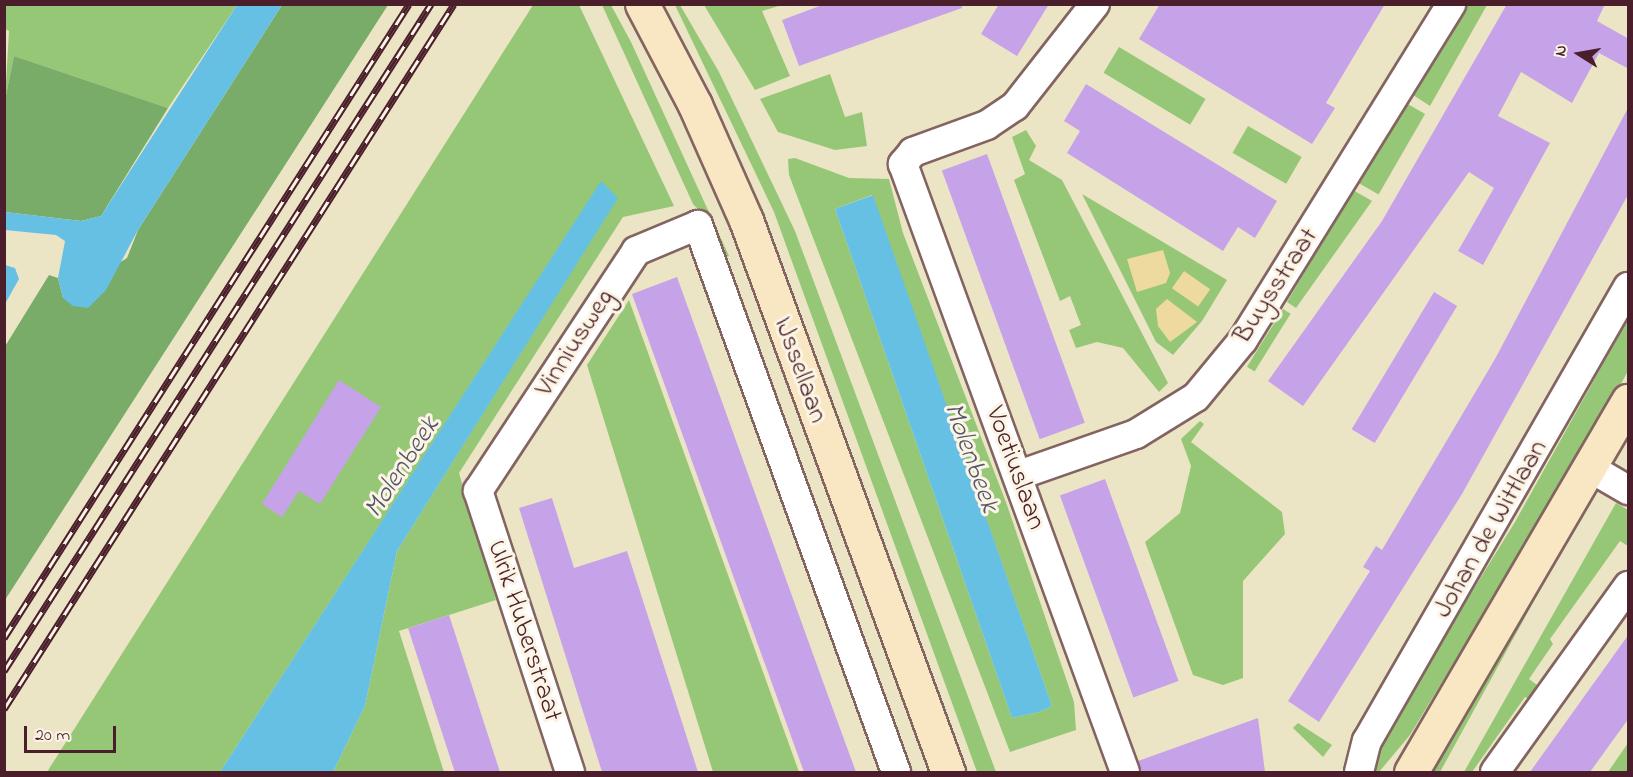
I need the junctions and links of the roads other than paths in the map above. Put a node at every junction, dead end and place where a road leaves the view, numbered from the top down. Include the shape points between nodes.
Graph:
1 (642, 4) edge
2 (1095, 4) edge
3 (1451, 4) edge
4 (1629, 287) edge
5 (1629, 401) edge
6 (1590, 468) junction
7 (1019, 475) junction
8 (1629, 490) edge
9 (478, 491) joint
10 (1629, 586) edge
11 (941, 764) edge
12 (1410, 768) edge
13 (570, 772) edge
14 (896, 772) edge
15 (1125, 772) edge
16 (1359, 772) edge
17 (1495, 772) edge

1 - 11 main road, IJssellaan via 695,105 746,220
2 - 7 street, Voetiuslaan via 1015,106 987,125 913,152 903,164
3 - 7 street, Buysstraat via 1243,340 1196,397 1136,434
4 - 16 street, Johan de Wittlaan via 1367,741
5 - 6 main road, Johan de Wittlaan
6 - 8 street
6 - 12 main road, Johan de Wittlaan
7 - 15 street, Voetiuslaan
9 - 13 street, Ulrik Huberstraat
9 - 14 street, Vinniusweg via 636,251 698,225
10 - 17 street

